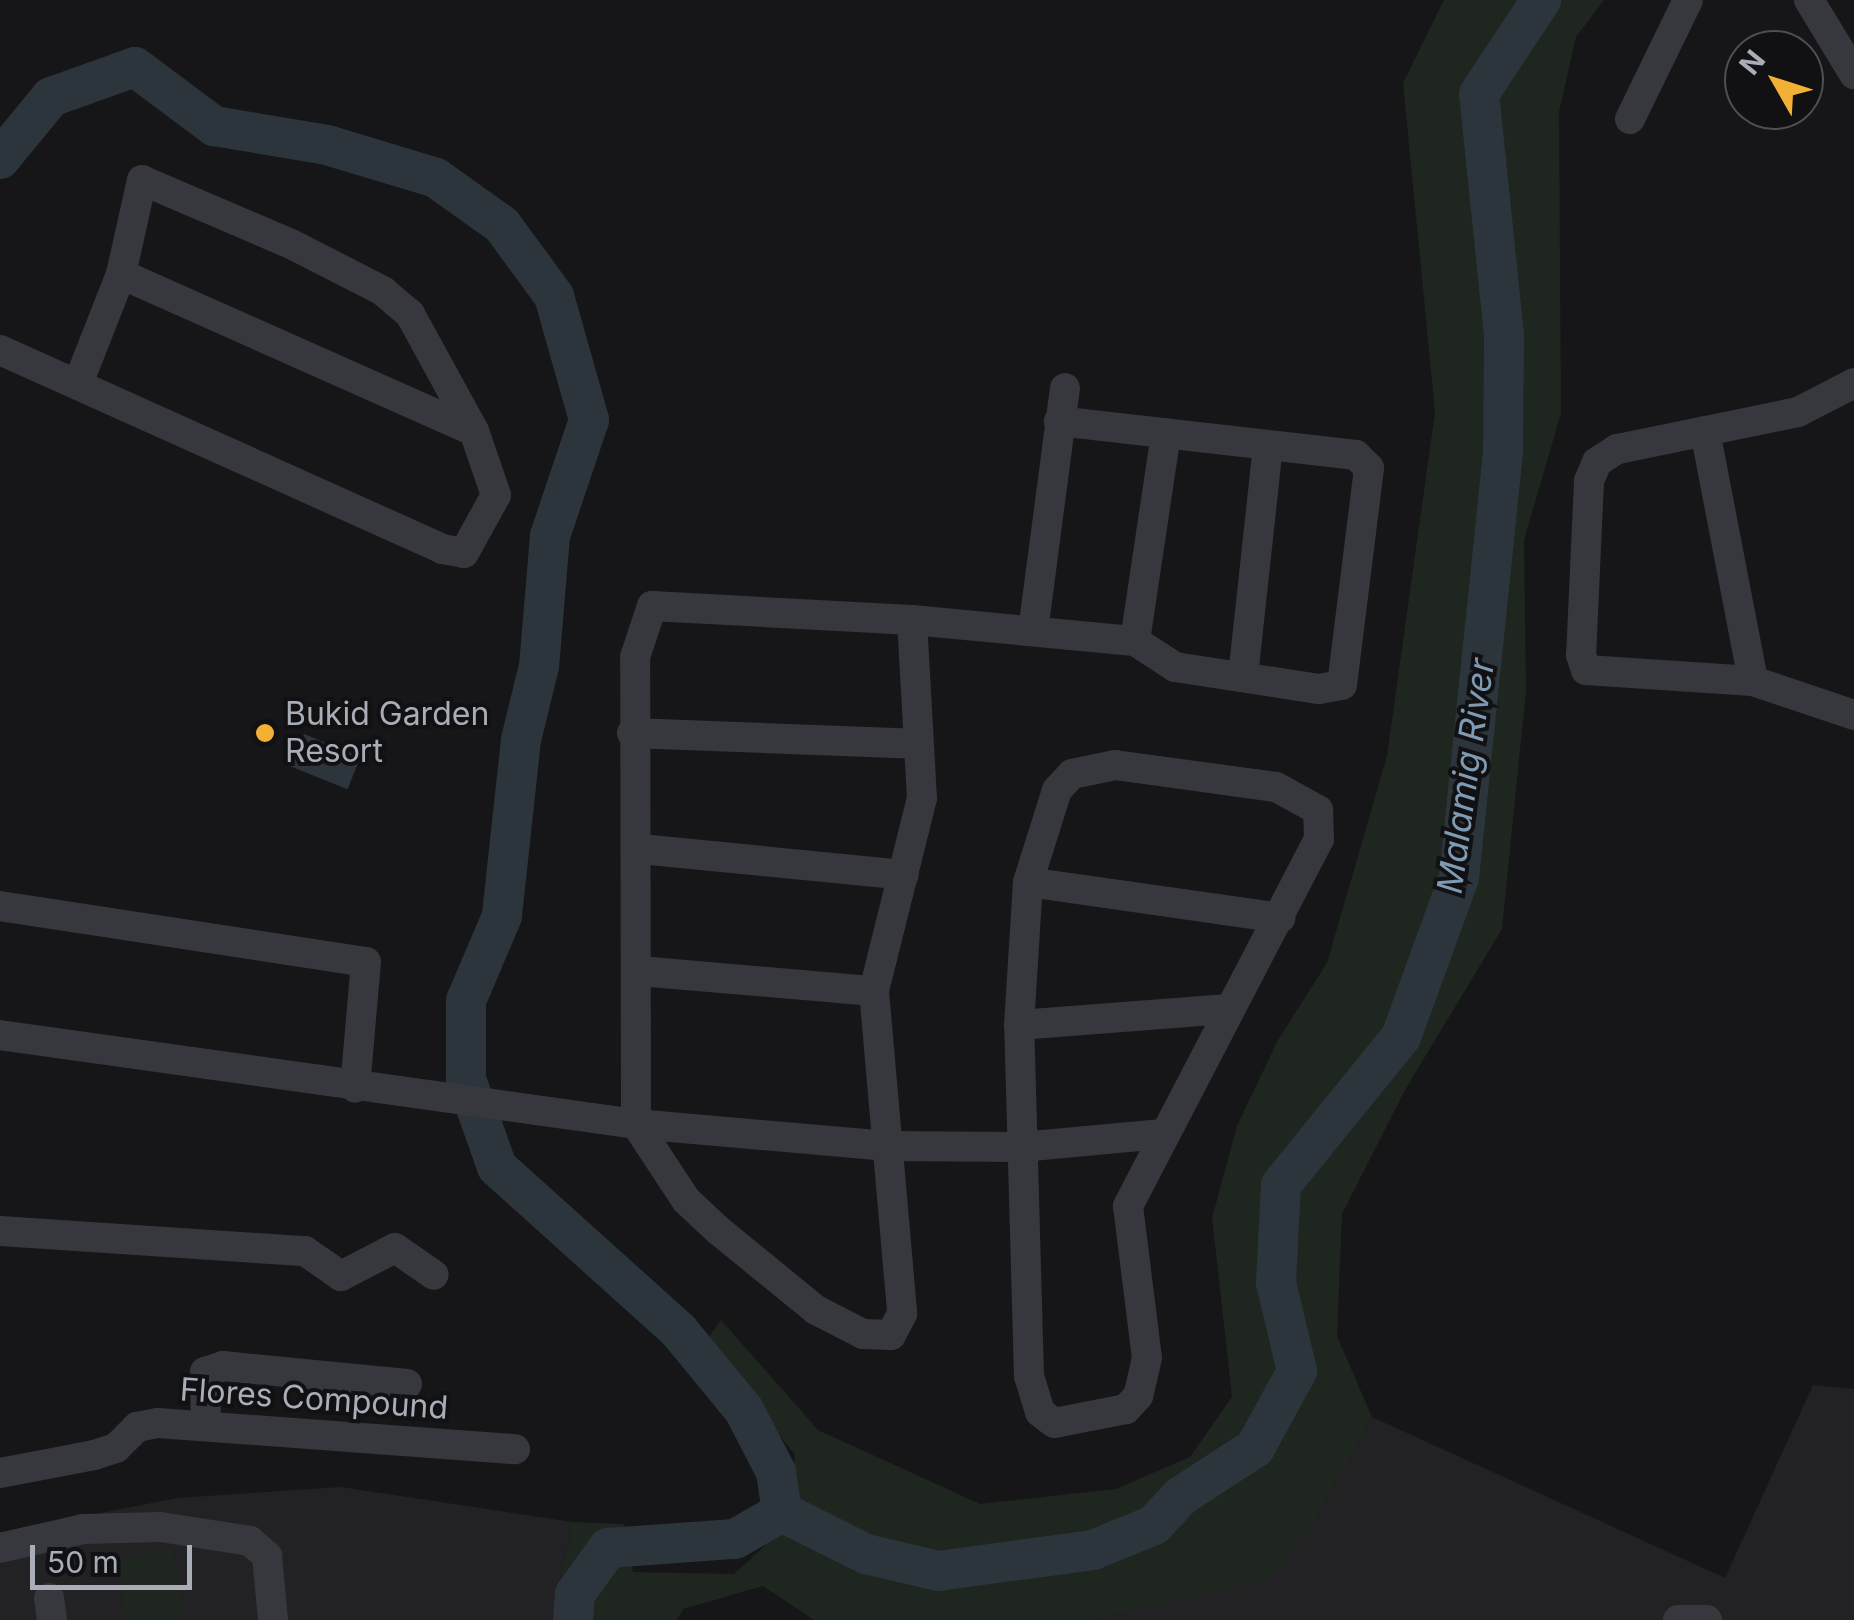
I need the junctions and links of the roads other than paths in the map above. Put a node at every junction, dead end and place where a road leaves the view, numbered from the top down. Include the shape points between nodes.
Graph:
1 (1688, 0) edge
2 (1814, 7) edge
3 (1854, 22) edge
4 (1854, 74) edge
5 (1630, 118) dead end
6 (121, 274) junction
7 (0, 350) edge
8 (79, 381) junction
9 (1854, 383) edge
10 (1065, 388) dead end
11 (1059, 421) junction
12 (1704, 431) junction
13 (474, 432) junction
14 (1166, 433) junction
15 (1268, 445) junction
16 (912, 620) junction
17 (1033, 631) junction
18 (1136, 642) junction
19 (1243, 676) junction
20 (1753, 681) junction
21 (1854, 715) edge
22 (632, 733) junction
23 (915, 744) junction
24 (640, 849) junction
25 (904, 876) junction
26 (1028, 882) junction
27 (0, 906) edge
28 (1280, 918) junction
29 (639, 971) junction
30 (874, 991) junction
31 (1225, 1009) junction
32 (1019, 1025) junction
33 (0, 1035) edge
34 (355, 1088) junction
35 (636, 1124) junction
36 (1160, 1134) junction
37 (885, 1146) junction
38 (1021, 1147) junction
39 (0, 1232) edge
40 (434, 1275) dead end
41 (408, 1384) dead end
42 (206, 1426) junction
43 (515, 1449) dead end
44 (0, 1473) edge
45 (0, 1548) edge
46 (272, 1620) edge
47 (1678, 1620) edge
48 (1707, 1620) edge

1 - 5 street
2 - 3 street
2 - 4 street
6 - 8 street
6 - 13 street
6 - 13 street via 142,180 291,244 383,290 410,314
7 - 8 street
8 - 13 street via 464,554 496,495
9 - 12 street via 1798,412
10 - 11 street
11 - 14 street
11 - 17 street
12 - 20 street
12 - 20 street via 1617,449 1597,462 1590,481 1581,656 1586,670 1602,673
14 - 15 street
14 - 18 street
15 - 19 street
15 - 19 street via 1356,456 1369,468 1342,685 1319,689
16 - 17 street
16 - 22 street via 652,606 634,657
16 - 23 street
17 - 18 street
18 - 19 street via 1175,667
20 - 21 street
22 - 23 street
22 - 24 street
23 - 25 street via 922,798
24 - 25 street
24 - 29 street
25 - 30 street
26 - 28 street
26 - 28 street via 1057,790 1072,774 1115,765 1276,787 1318,810 1320,839
26 - 32 street
27 - 34 street via 366,962
28 - 31 street
29 - 30 street
29 - 35 street
30 - 37 street
31 - 32 street
31 - 36 street
32 - 38 street
33 - 34 street
34 - 35 street
35 - 37 street
35 - 37 street via 686,1200 743,1251 840,1325 891,1335 902,1314
36 - 38 street
36 - 38 street via 1128,1206 1147,1358 1138,1396 1126,1408 1054,1423 1040,1412 1029,1376
37 - 38 street
39 - 40 street via 305,1251 341,1276 395,1248
41 - 42 street via 223,1366 204,1372
42 - 43 street, Flores Compound
42 - 44 street, Flores Compound via 137,1427 105,1452
45 - 46 street via 82,1529 160,1528 250,1541 267,1556
47 - 48 street

